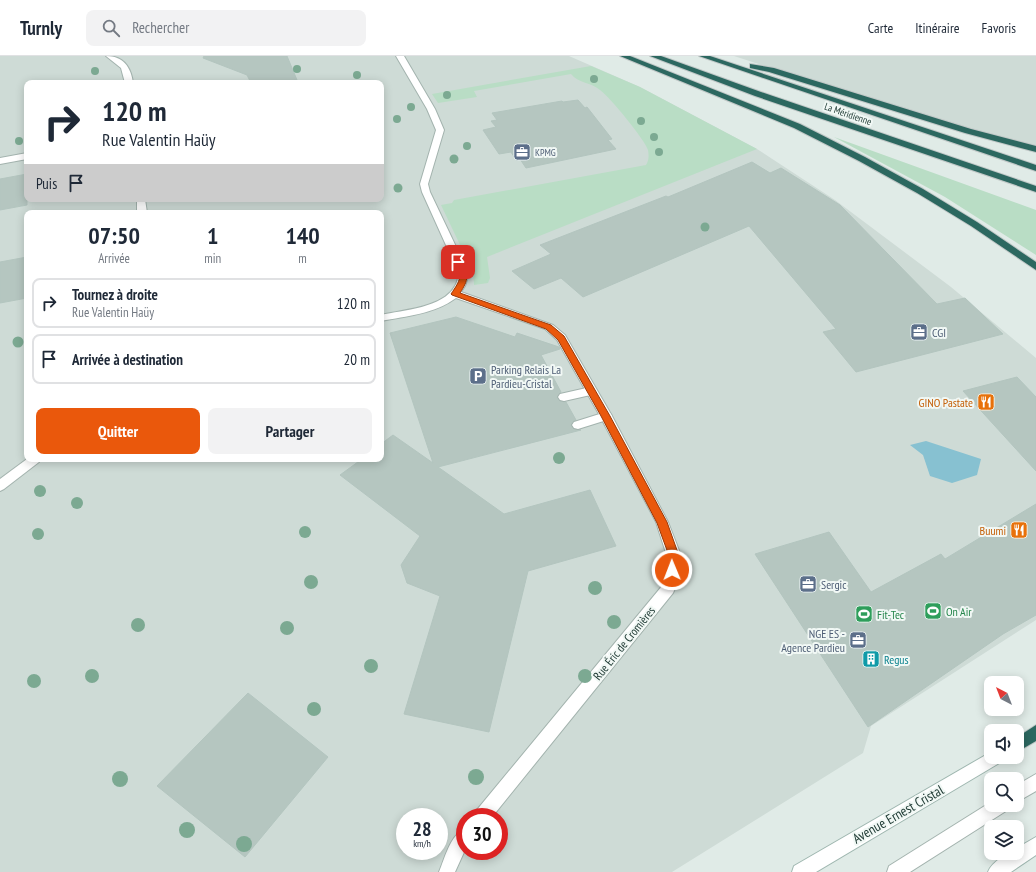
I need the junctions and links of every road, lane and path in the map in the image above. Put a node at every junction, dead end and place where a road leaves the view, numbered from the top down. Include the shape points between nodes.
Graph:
1 (110, 56) edge
2 (400, 56) edge
3 (624, 56) edge
4 (654, 56) edge
5 (704, 56) edge
6 (129, 80) edge
7 (1036, 149) edge
8 (24, 157) edge
9 (0, 161) edge
10 (1036, 168) edge
11 (1036, 189) edge
12 (1036, 267) edge
13 (455, 294) junction
14 (384, 317) edge
15 (591, 391) junction
16 (564, 397) dead end
17 (606, 416) junction
18 (578, 425) dead end
19 (31, 462) edge
20 (0, 486) edge
21 (984, 764) edge
22 (1036, 782) edge
23 (1024, 790) edge
24 (489, 808) edge
25 (989, 812) edge
26 (1036, 845) edge
27 (456, 851) edge
28 (447, 872) edge
29 (800, 872) edge
30 (895, 872) edge
31 (996, 872) edge

1 - 6 street via 121,62 128,73
2 - 13 street via 431,109 440,130 424,184 464,274 463,282
3 - 12 highway via 797,126 842,149 920,191
4 - 11 highway, La Méridienne
5 - 7 highway via 772,70 968,131
5 - 10 highway, La Méridienne
8 - 9 street
13 - 14 street via 436,306
13 - 15 street, Rue Éric de Cromières via 549,327 561,338
15 - 16 street
15 - 17 street, Rue Éric de Cromières
17 - 18 street
17 - 24 street, Rue Éric de Cromières via 662,522 673,553 670,585
19 - 20 street
21 - 29 street, Avenue Ernest Cristal
22 - 23 street
25 - 30 street
26 - 31 street
27 - 28 street

